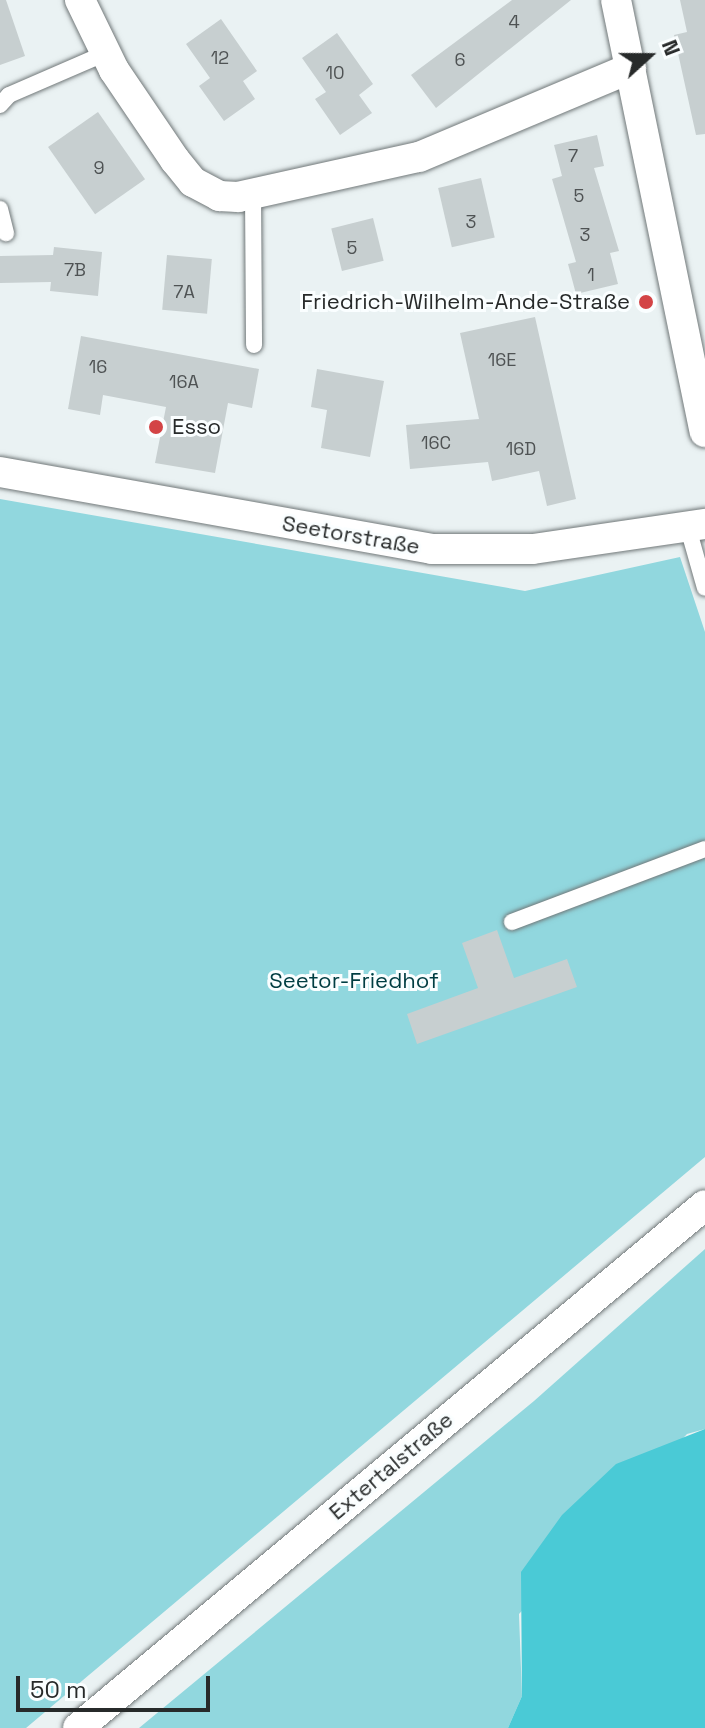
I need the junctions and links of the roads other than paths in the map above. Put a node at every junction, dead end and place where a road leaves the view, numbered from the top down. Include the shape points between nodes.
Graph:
1 (80, 0) edge
2 (616, 0) edge
3 (106, 53) junction
4 (631, 68) junction
5 (0, 105) edge
6 (253, 194) junction
7 (0, 209) edge
8 (6, 233) dead end
9 (254, 345) dead end
10 (705, 432) edge
11 (0, 472) edge
12 (696, 526) edge
13 (704, 582) edge
14 (705, 849) edge
15 (512, 922) dead end
16 (705, 1205) edge
17 (78, 1728) edge

1 - 3 street
2 - 4 street
3 - 5 lane via 9,95
3 - 6 street via 193,182 219,196
4 - 6 street via 419,157
4 - 10 street
6 - 9 lane
7 - 8 lane
11 - 12 street, Seetorstraße via 431,549 533,549
12 - 13 lane
14 - 15 lane
16 - 17 street, Extertalstraße

